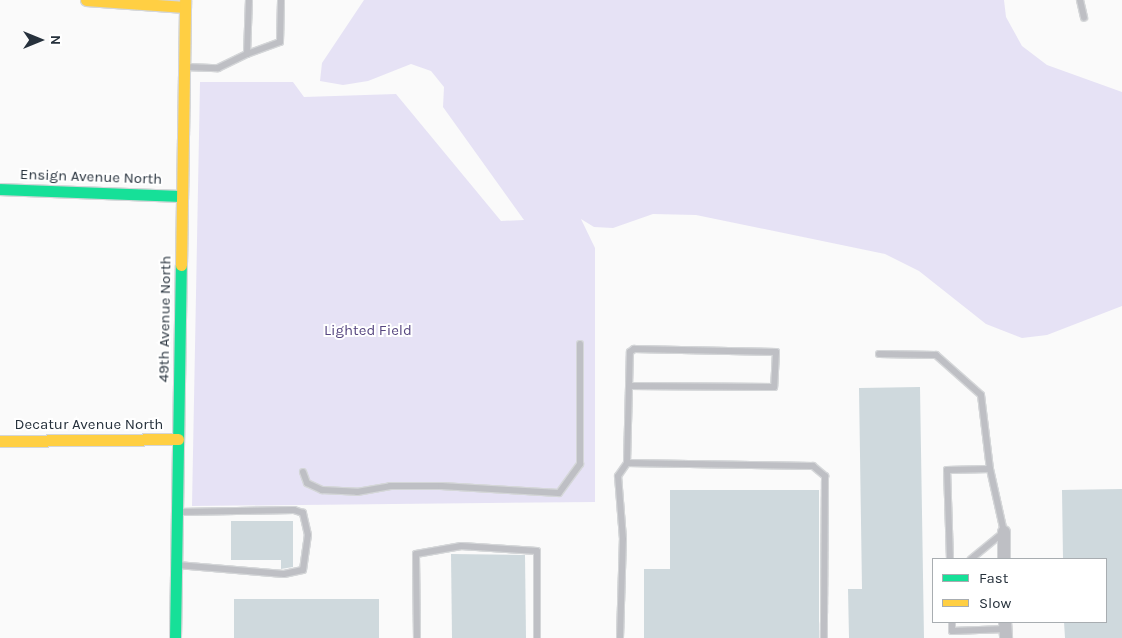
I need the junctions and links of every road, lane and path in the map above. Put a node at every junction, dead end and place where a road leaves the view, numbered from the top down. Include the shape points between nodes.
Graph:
1 (86, 0) edge
2 (249, 0) edge
3 (281, 0) edge
4 (1080, 0) edge
5 (185, 4) edge
6 (1084, 18) dead end
7 (247, 54) junction
8 (184, 67) junction
9 (0, 189) edge
10 (182, 196) junction
11 (580, 344) dead end
12 (878, 354) dead end
13 (630, 386) junction
14 (178, 439) junction
15 (0, 440) edge
16 (627, 463) junction
17 (990, 469) junction
18 (303, 472) dead end
19 (177, 512) junction
20 (1004, 532) junction
21 (950, 558) edge
22 (972, 558) edge
23 (1004, 558) edge
24 (176, 565) junction
25 (952, 623) edge
26 (1006, 630) edge
27 (175, 638) edge
28 (417, 638) edge
29 (537, 638) edge
30 (620, 638) edge
31 (824, 638) edge

1 - 5 street
2 - 7 lane
3 - 7 lane via 280,42
4 - 6 lane
5 - 8 street, 49th Avenue North
7 - 8 lane via 218,68
8 - 10 street, 49th Avenue North
9 - 10 street, Ensign Avenue North
10 - 14 street, 49th Avenue North
11 - 18 lane via 580,464 559,493 441,486 348,492 307,483
12 - 17 lane via 936,355 981,395
13 - 13 lane via 634,349 776,352 774,387
13 - 16 lane
14 - 15 street, Decatur Avenue North
14 - 19 street, 49th Avenue North
16 - 30 lane via 618,476 623,539
16 - 31 lane via 814,466 825,476
17 - 20 lane
17 - 21 lane via 947,470
19 - 24 street, 49th Avenue North
19 - 24 lane via 294,510 303,513 308,535 303,570 284,574
20 - 22 lane
20 - 23 street
24 - 27 street, 49th Avenue North
25 - 26 lane via 952,631
28 - 29 lane via 416,554 461,546 537,551

